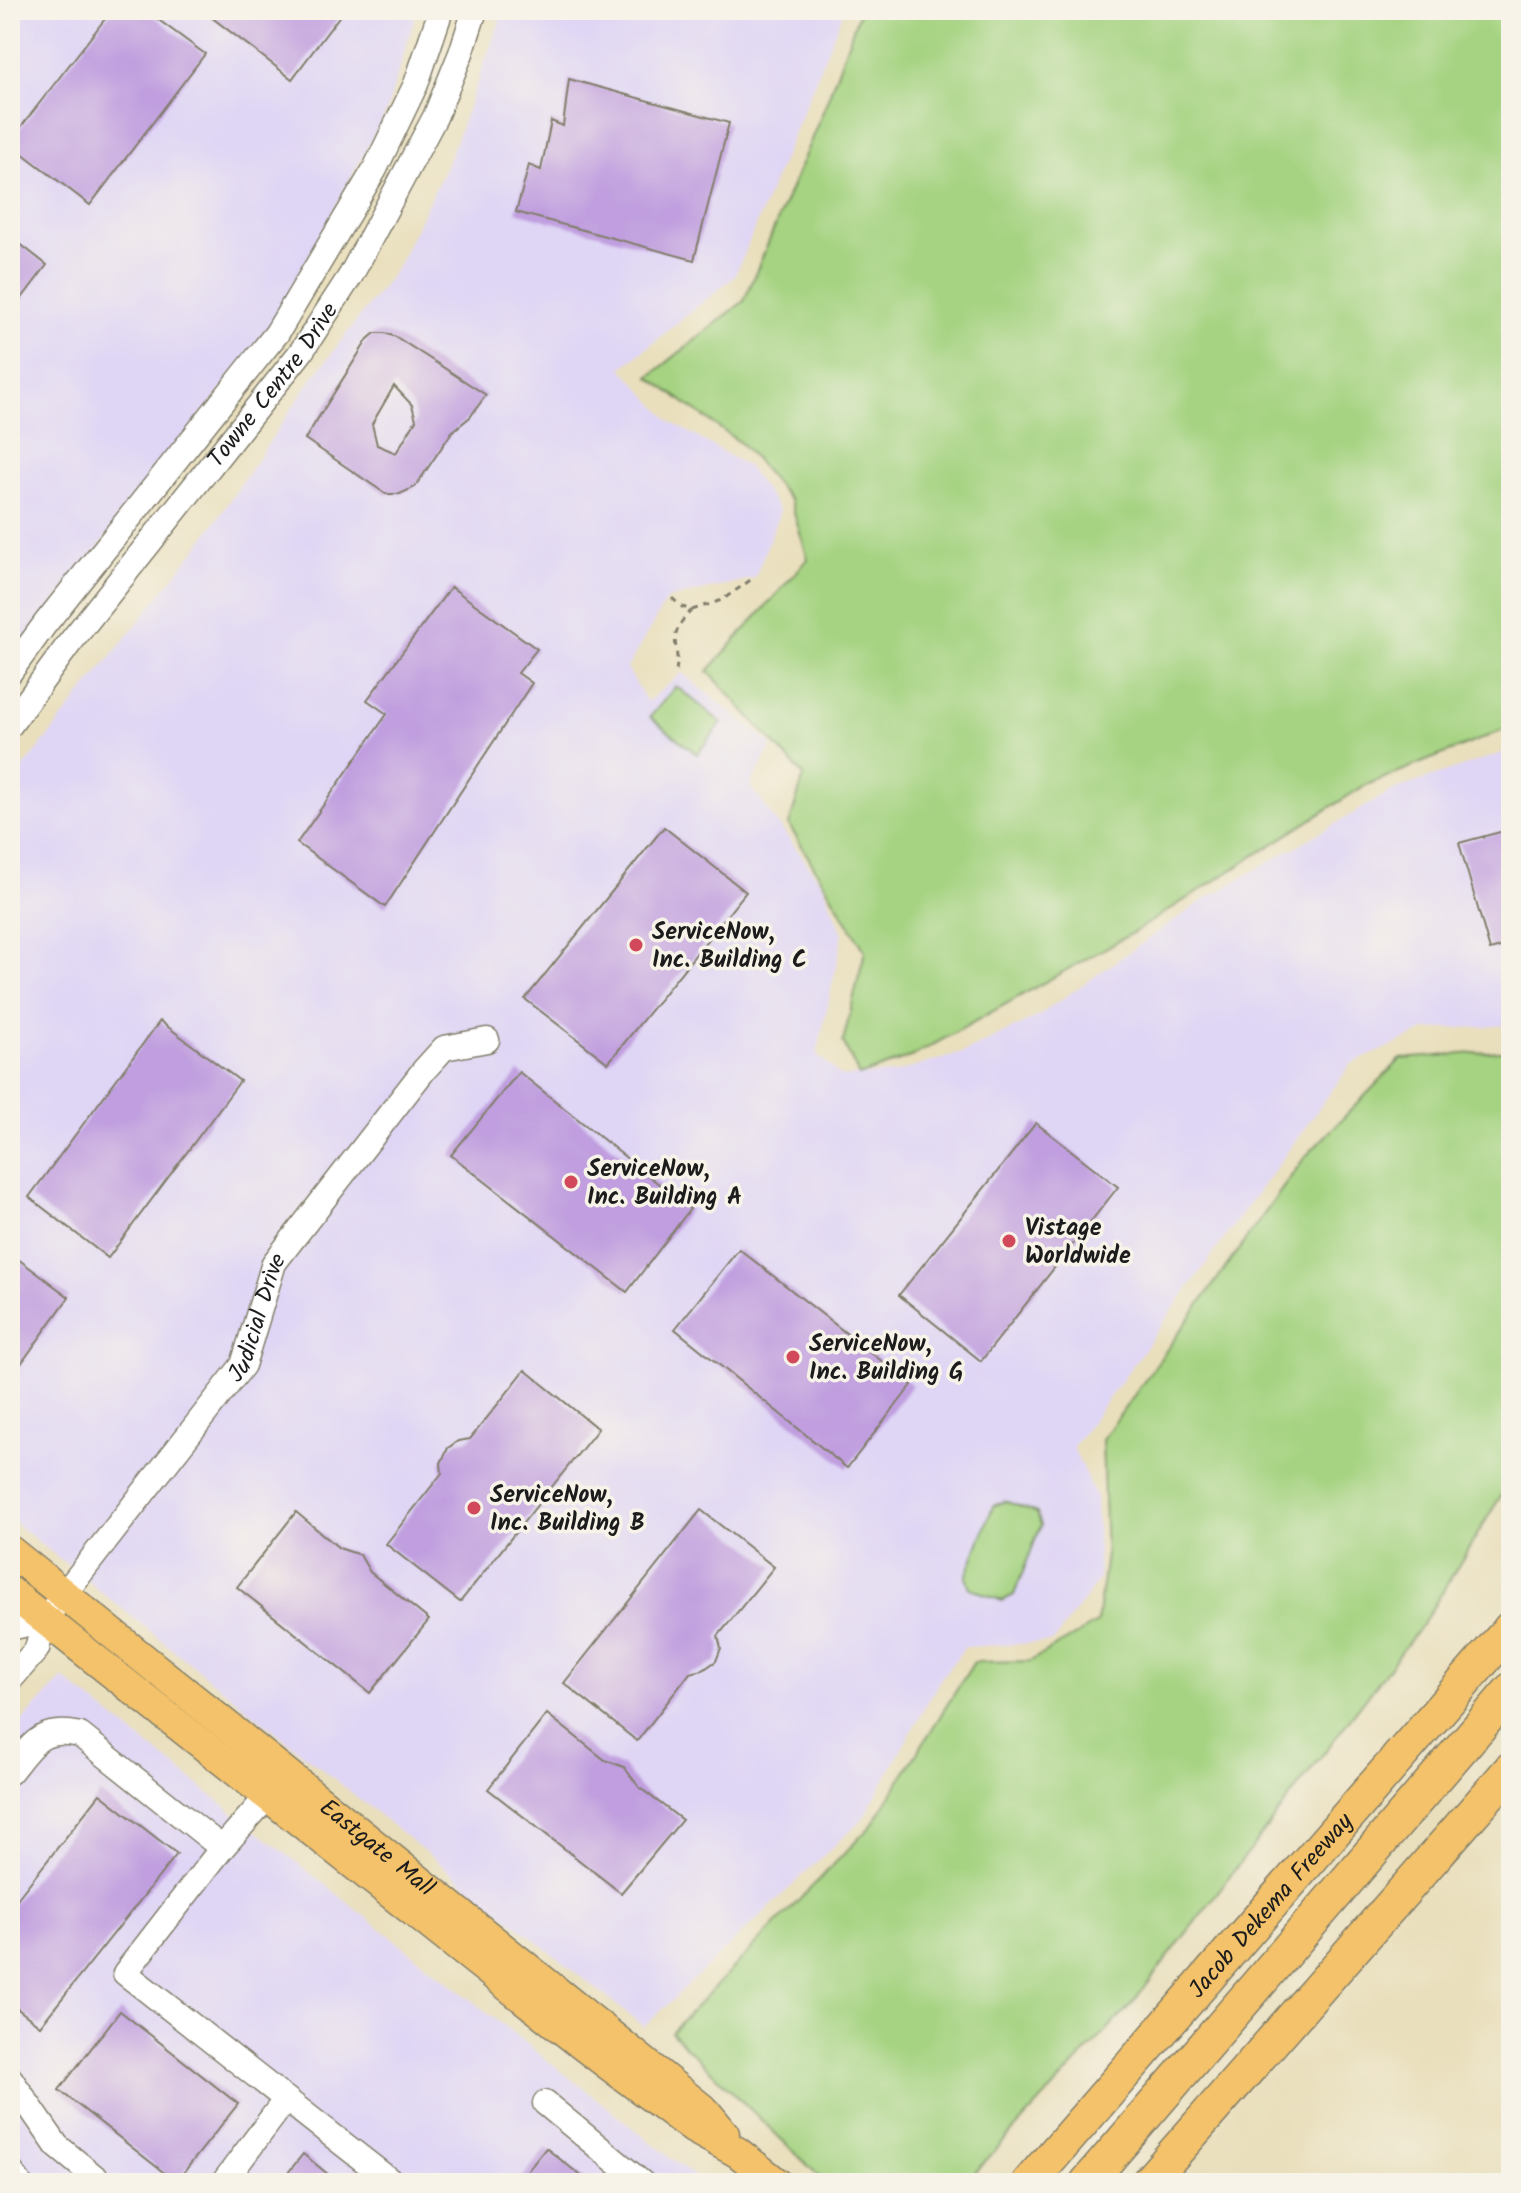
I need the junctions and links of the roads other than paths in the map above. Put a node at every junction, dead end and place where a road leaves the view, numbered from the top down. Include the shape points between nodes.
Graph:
1 (441, 10) edge
2 (475, 10) edge
3 (10, 672) edge
4 (10, 725) edge
5 (487, 1040) dead end
6 (10, 1551) edge
7 (10, 1592) edge
8 (64, 1594) junction
9 (44, 1620) junction
10 (10, 1628) edge
11 (1511, 1628) edge
12 (10, 1680) edge
13 (1511, 1690) edge
14 (1511, 1710) edge
15 (1511, 1769) edge
16 (10, 1772) edge
17 (267, 1797) junction
18 (222, 1848) junction
19 (10, 2078) edge
20 (286, 2099) junction
21 (545, 2103) dead end
22 (737, 2152) junction
23 (10, 2170) edge
24 (19, 2183) edge
25 (102, 2183) edge
26 (223, 2183) edge
27 (393, 2183) edge
28 (642, 2183) edge
29 (777, 2183) edge
30 (1029, 2183) edge
31 (1087, 2183) edge
32 (1102, 2183) edge
33 (1148, 2183) edge

1 - 3 street, Towne Centre Drive via 416,84 381,157 277,333
2 - 4 street, Towne Centre Drive via 435,117 351,275 301,352
5 - 8 street, Judicial Drive via 444,1048 274,1263 243,1365
6 - 8 main road, Eastgate Mall
7 - 9 main road, Eastgate Mall
8 - 9 street, Judicial Drive
8 - 22 main road, Eastgate Mall via 706,2112
9 - 10 street
9 - 12 street, Judicial Drive via 37,1649
9 - 17 main road, Eastgate Mall
11 - 30 highway, Jacob Dekema Freeway
13 - 31 highway
14 - 32 highway
15 - 33 highway
16 - 18 street via 37,1739 52,1731 80,1735
17 - 18 street
17 - 22 main road, Eastgate Mall via 681,2119
18 - 20 street via 125,1973
19 - 25 street via 57,2146
20 - 26 street
20 - 27 street
21 - 28 street
22 - 29 main road, Eastgate Mall
23 - 24 street

